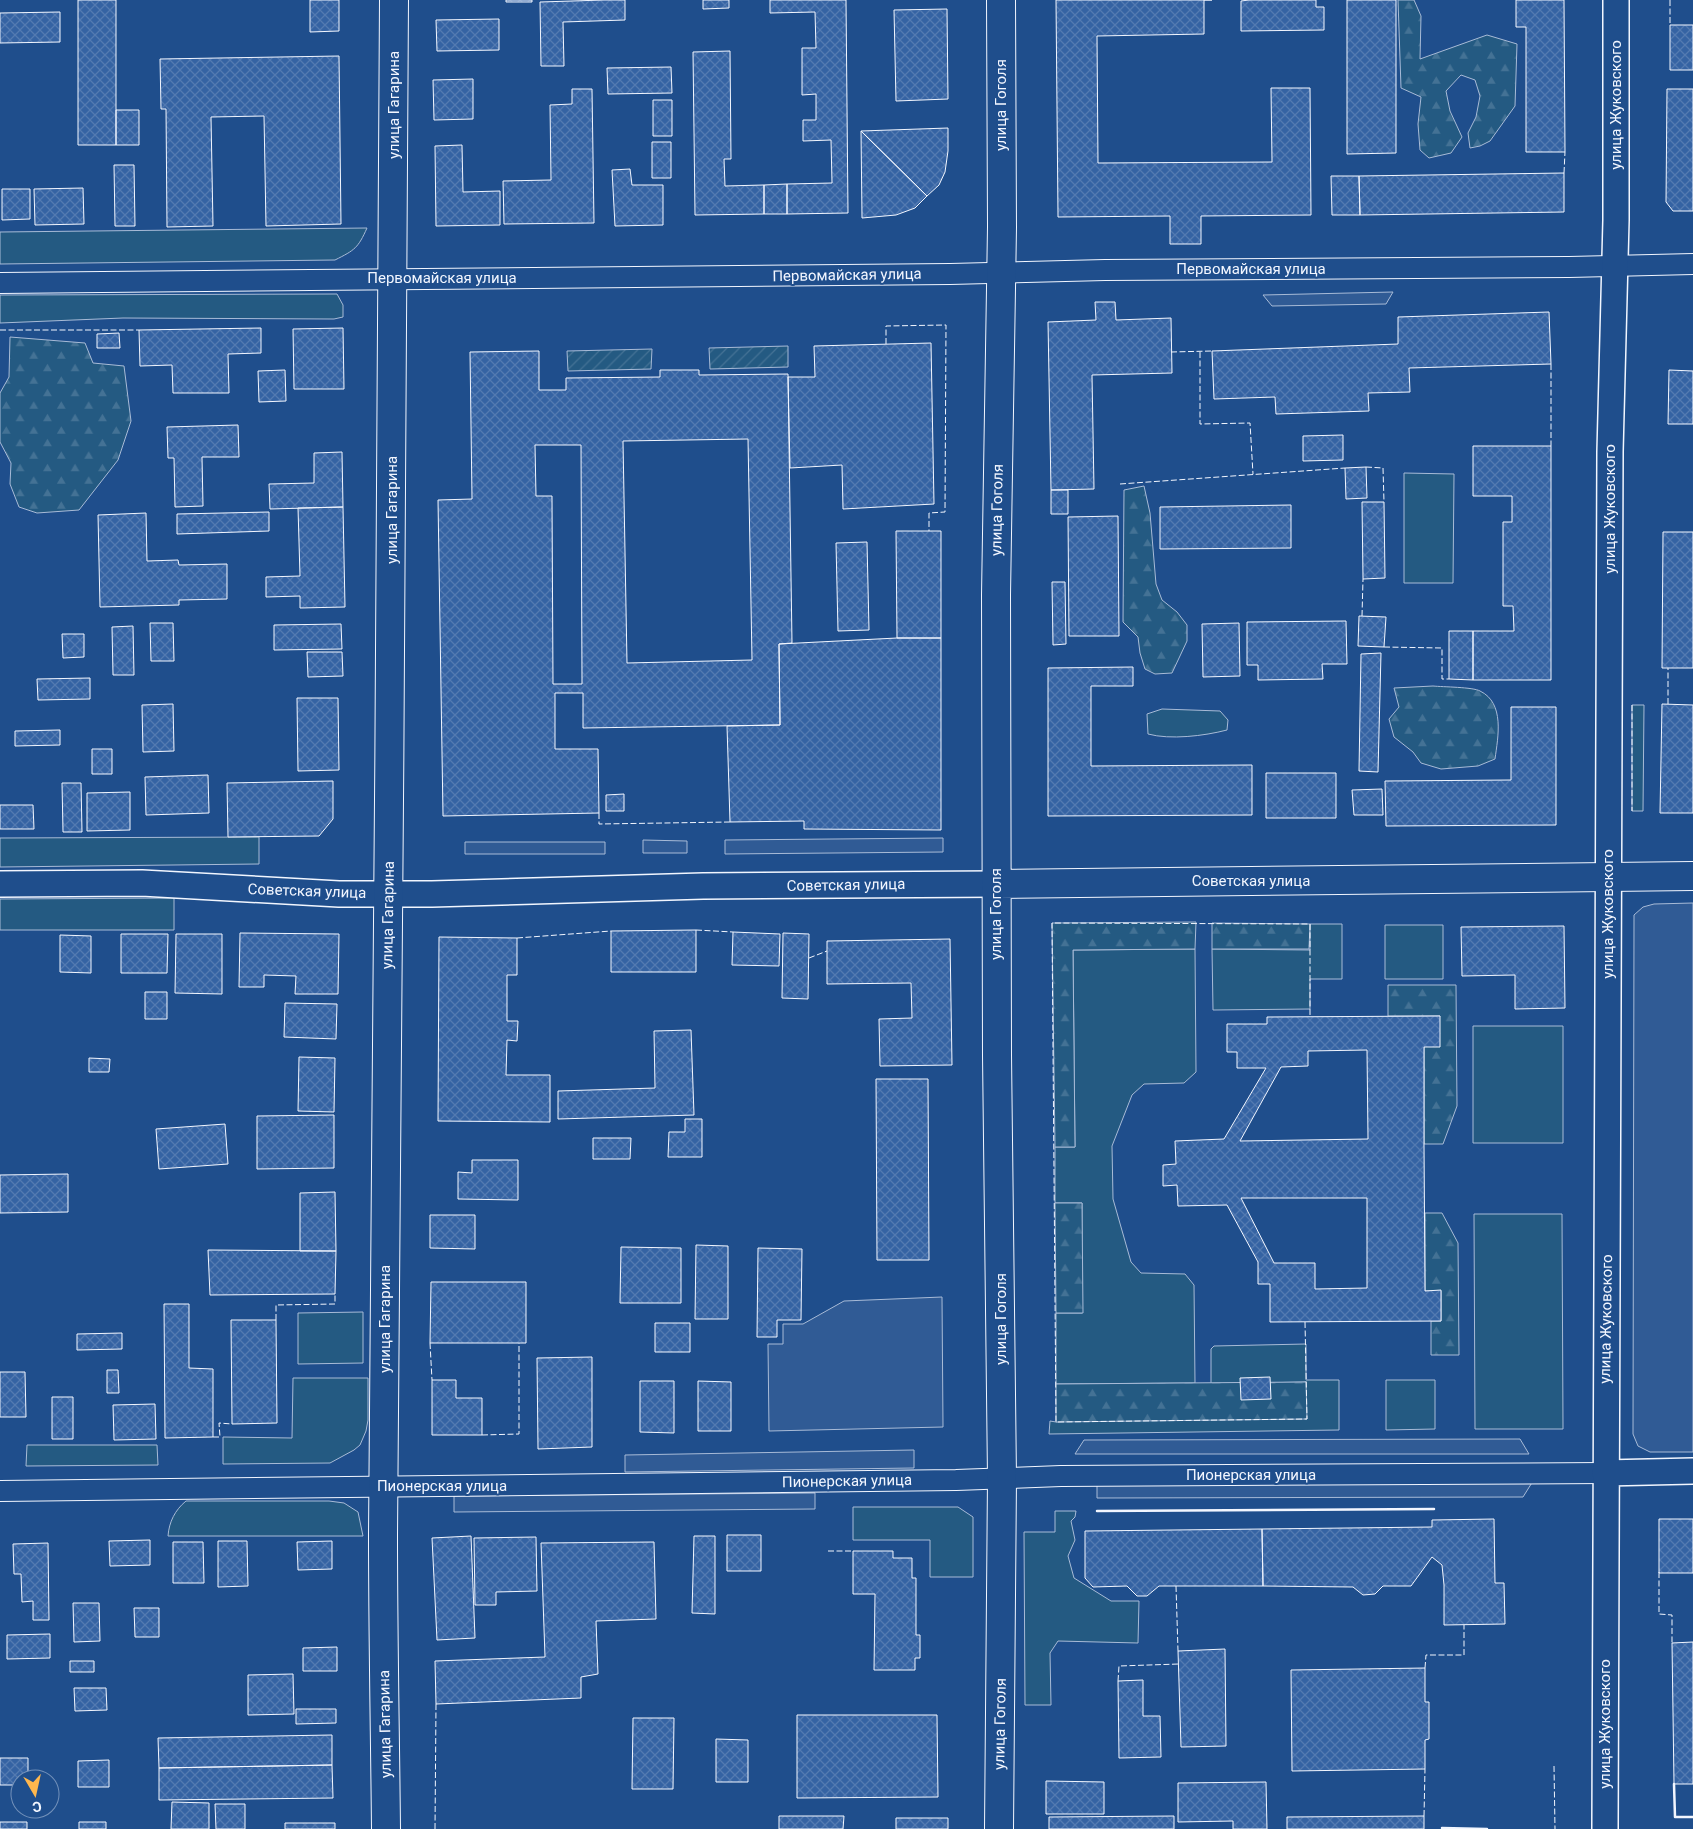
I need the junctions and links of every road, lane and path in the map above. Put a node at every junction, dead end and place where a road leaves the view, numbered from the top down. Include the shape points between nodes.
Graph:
1 (394, 0) edge
2 (1001, 0) edge
3 (1616, 0) edge
4 (1693, 264) edge
5 (1615, 265) junction
6 (1001, 272) junction
7 (394, 278) junction
8 (0, 283) edge
9 (1693, 876) edge
10 (1608, 878) junction
11 (0, 884) edge
12 (996, 884) junction
13 (387, 894) junction
14 (1693, 1471) edge
15 (1605, 1474) junction
16 (1002, 1478) junction
17 (384, 1487) junction
18 (0, 1491) edge
19 (386, 1829) edge
20 (999, 1829) edge
21 (1604, 1829) edge

1 - 7 main road, улица Гагарина
2 - 6 main road, улица Гоголя
3 - 5 street, улица Жуковского
4 - 5 street, Первомайская улица
5 - 6 street, Первомайская улица
5 - 10 street, улица Жуковского via 1610,452
6 - 7 street, Первомайская улица
6 - 12 main road, улица Гоголя
7 - 8 street, Первомайская улица
7 - 13 main road, улица Гагарина
9 - 10 main road, Советская улица
10 - 12 main road, Советская улица
10 - 15 street, улица Жуковского
11 - 13 street, Советская улица via 142,883
12 - 13 street, Советская улица via 703,886
12 - 16 main road, улица Гоголя
13 - 17 main road, улица Гагарина
14 - 15 street, Пионерская улица
15 - 16 street, Пионерская улица
15 - 21 street, улица Жуковского
16 - 17 street, Пионерская улица
16 - 20 main road, улица Гоголя
17 - 18 street, Пионерская улица
17 - 19 main road, улица Гагарина

